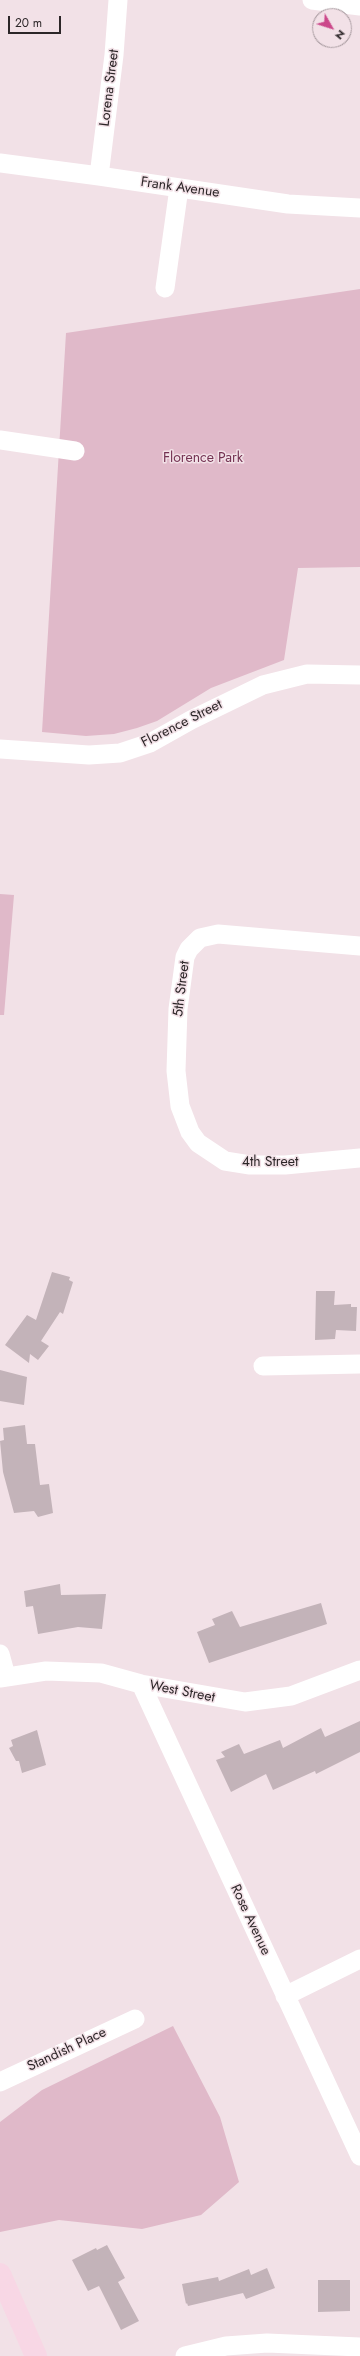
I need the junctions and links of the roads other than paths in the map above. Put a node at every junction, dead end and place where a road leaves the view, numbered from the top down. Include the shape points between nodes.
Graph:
1 (118, 0) edge
2 (312, 0) edge
3 (360, 6) edge
4 (0, 163) edge
5 (99, 176) junction
6 (179, 188) junction
7 (360, 208) edge
8 (165, 288) dead end
9 (0, 440) edge
10 (75, 451) dead end
11 (360, 675) edge
12 (0, 750) edge
13 (360, 946) edge
14 (190, 1132) joint
15 (360, 1158) edge
16 (360, 1364) edge
17 (263, 1366) dead end
18 (0, 1654) edge
19 (360, 1670) edge
20 (3, 1677) edge
21 (141, 1684) junction
22 (360, 1960) edge
23 (285, 1996) junction
24 (135, 2019) dead end
25 (0, 2082) edge
26 (360, 2156) edge
27 (0, 2274) edge
28 (360, 2347) edge
29 (36, 2356) edge
30 (185, 2356) edge

1 - 5 street, Lorena Street
2 - 3 street
4 - 5 street, Frank Avenue
5 - 6 street, Frank Avenue
6 - 7 street, Frank Avenue via 288,204
6 - 8 street
9 - 10 street
11 - 12 street, Florence Street via 307,674 263,685 150,743 120,753 89,755
13 - 14 street, 5th Street via 218,934 200,938 189,950 185,957 178,1009 176,1071 180,1106
14 - 15 street, 4th Street via 198,1143 225,1161 250,1165 285,1165
16 - 17 street
18 - 20 street
19 - 21 street, West Street via 291,1696 245,1702
20 - 21 street, West Street via 46,1671 101,1673
21 - 23 street, Rose Avenue
22 - 23 street
23 - 26 street, Rose Avenue
24 - 25 street, Standish Place
27 - 29 main road
28 - 30 street via 267,2343 226,2346

